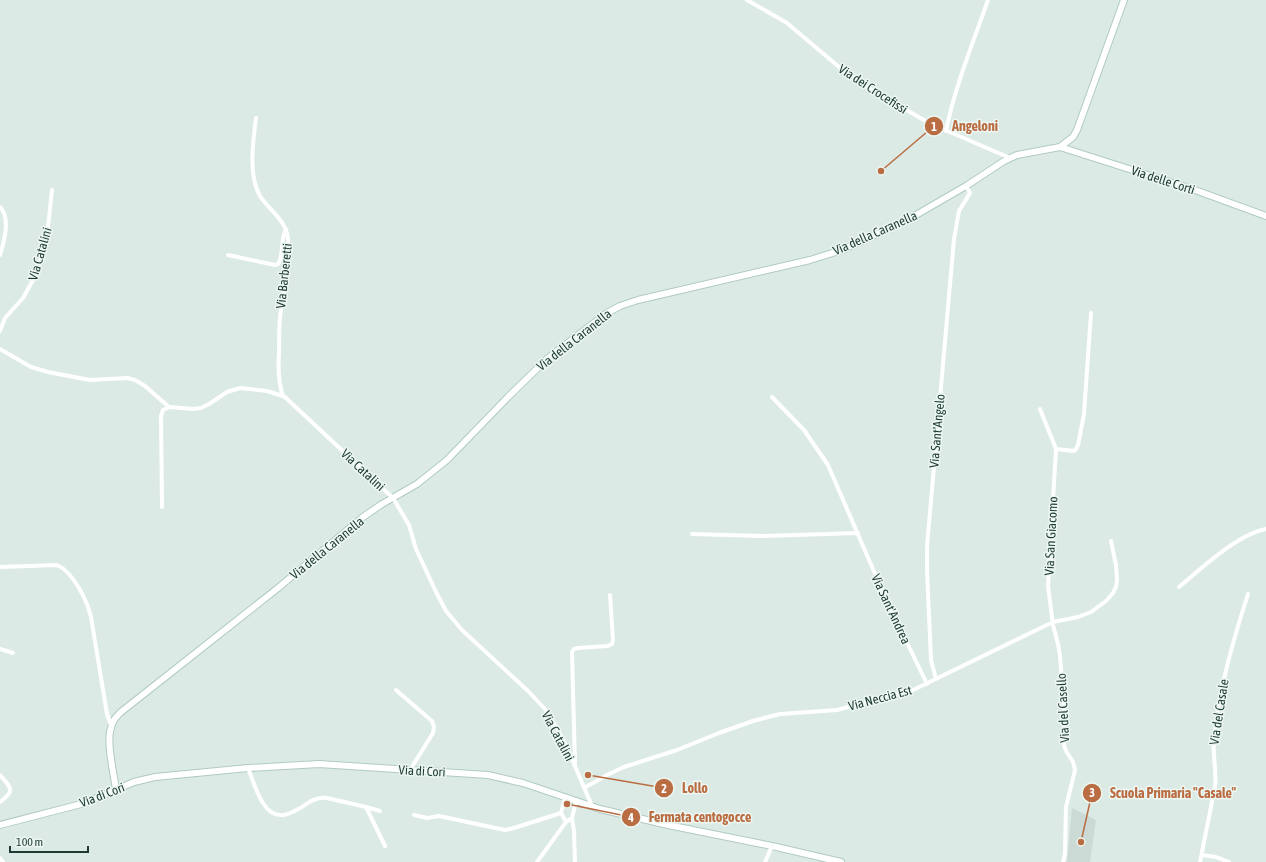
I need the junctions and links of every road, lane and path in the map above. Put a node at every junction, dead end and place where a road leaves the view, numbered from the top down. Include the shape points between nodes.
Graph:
1 (747, 0) edge
2 (988, 0) edge
3 (1124, 0) edge
4 (757, 2) edge
5 (256, 118) dead end
6 (946, 131) junction
7 (1060, 147) junction
8 (1010, 158) junction
9 (966, 186) junction
10 (52, 190) dead end
11 (0, 207) edge
12 (1266, 216) edge
13 (286, 229) junction
14 (0, 255) edge
15 (228, 255) dead end
16 (1091, 313) dead end
17 (0, 331) edge
18 (0, 349) edge
19 (283, 396) junction
20 (772, 397) dead end
21 (169, 407) junction
22 (1040, 409) dead end
23 (1056, 449) junction
24 (393, 498) junction
25 (162, 507) dead end
26 (1266, 529) edge
27 (858, 533) junction
28 (692, 534) dead end
29 (1111, 541) dead end
30 (0, 567) edge
31 (1179, 587) dead end
32 (1248, 594) dead end
33 (610, 595) dead end
34 (1053, 622) junction
35 (0, 649) edge
36 (13, 653) dead end
37 (936, 680) junction
38 (926, 684) junction
39 (396, 690) dead end
40 (111, 725) junction
41 (575, 766) junction
42 (248, 768) junction
43 (409, 771) junction
44 (0, 775) edge
45 (584, 788) junction
46 (116, 790) junction
47 (565, 798) junction
48 (576, 801) junction
49 (0, 802) edge
50 (366, 807) junction
51 (592, 807) junction
52 (380, 810) dead end
53 (561, 813) junction
54 (414, 815) dead end
55 (572, 818) junction
56 (566, 822) junction
57 (0, 825) edge
58 (385, 846) dead end
59 (772, 846) junction
60 (1202, 855) junction
61 (0, 858) edge
62 (3, 862) edge
63 (538, 862) edge
64 (575, 862) edge
65 (765, 862) edge
66 (841, 862) edge
67 (1063, 862) edge
68 (1200, 862) edge
69 (1229, 862) edge

1 - 4 street, Via dei Crocefissi
2 - 6 street via 970,49
3 - 7 main road via 1077,130 1073,137
4 - 6 street, Via dei Crocefissi via 787,23 860,83
5 - 13 street, Via Barberetti via 253,151 255,183 261,197
6 - 8 street, Via dei Crocefissi
7 - 8 main road, Via della Caranella
7 - 12 main road, Via delle Corti via 1195,190
8 - 9 main road, Via della Caranella
9 - 24 main road, Via della Caranella via 902,223 834,252 617,307 543,362 440,467
9 - 37 street, Via Sant'Angelo via 970,193 959,211 954,239 927,546 931,660
10 - 17 street, Via Catalini via 49,227 38,269 28,291 7,315
11 - 14 street via 5,214 6,225
13 - 15 street via 278,264
13 - 19 street, Via Barberetti via 287,263 278,362 279,384
16 - 23 street via 1084,414 1078,445 1074,451
18 - 21 street via 45,372 87,379 135,380
19 - 21 street, Via Catalini via 265,390 240,388 227,392 202,408
19 - 24 street, Via Catalini
20 - 27 street, Via Sant'Andrea via 804,430 821,453
21 - 25 street via 164,409 161,416
22 - 23 street, Via San Giacomo
23 - 34 street, Via San Giacomo via 1048,586
24 - 40 main road, Via della Caranella via 363,517 124,709
24 - 41 street, Via Catalini via 410,527 413,542 437,596 448,614 543,707 554,723
26 - 31 street via 1246,536
27 - 28 street via 764,536
27 - 38 street, Via Sant'Andrea
29 - 34 street, Via Neccia Est via 1117,575 1113,593 1091,612
30 - 40 street via 57,565 79,588 91,617
32 - 60 street, Via del Casale via 1229,658 1214,733 1215,783
33 - 41 street via 612,644 578,648 572,652
34 - 37 street, Via Neccia Est
34 - 67 street, Via del Casello via 1061,662 1064,744 1075,770 1067,805
35 - 36 street
37 - 38 street, Via Neccia Est
38 - 45 street, Via Neccia Est via 905,693 841,709 780,714 755,720 678,750 624,767
39 - 43 street via 434,725 432,733
40 - 46 main road via 110,742
41 - 45 street, Via Catalini
42 - 43 main road, Via di Cori via 325,764
42 - 46 main road, Via di Cori via 155,776
42 - 50 street via 263,805 275,815 287,814 320,798
43 - 47 main road, Via di Cori via 492,776 519,782
44 - 49 street via 10,791
45 - 51 street, Via Catalini
46 - 57 main road, Via di Cori via 81,804
47 - 48 main road, Via di Cori
47 - 53 street
48 - 51 main road, Via di Cori
48 - 55 street
50 - 52 street
50 - 58 street
51 - 59 main road, Via di Cori
53 - 54 street via 505,830 436,816 427,818
53 - 56 street
55 - 56 street
55 - 64 street
56 - 63 street
59 - 65 street
59 - 66 main road, Via di Cori
60 - 68 street, Via del Casale
60 - 69 street
61 - 62 street

